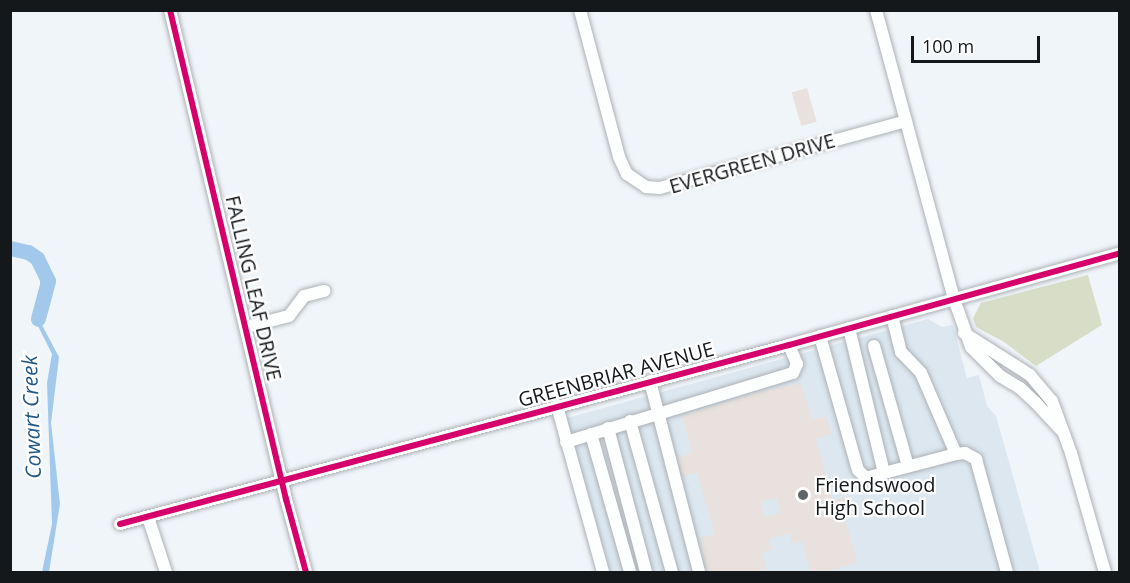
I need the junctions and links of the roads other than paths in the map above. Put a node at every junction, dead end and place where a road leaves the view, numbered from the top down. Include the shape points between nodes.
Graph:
1 (170, 10) edge
2 (580, 10) edge
3 (876, 10) edge
4 (906, 121) junction
5 (1119, 253) edge
6 (324, 291) dead end
7 (954, 299) junction
8 (892, 316) junction
9 (246, 327) junction
10 (849, 328) junction
11 (964, 333) junction
12 (820, 336) junction
13 (789, 345) junction
14 (874, 346) dead end
15 (650, 381) junction
16 (557, 406) junction
17 (658, 412) junction
18 (630, 421) junction
19 (608, 429) junction
20 (1063, 432) junction
21 (591, 434) junction
22 (566, 442) junction
23 (956, 454) junction
24 (908, 466) junction
25 (885, 473) junction
26 (282, 481) junction
27 (148, 517) junction
28 (120, 524) dead end
29 (166, 573) edge
30 (306, 573) edge
31 (603, 573) edge
32 (630, 573) edge
33 (646, 573) edge
34 (672, 573) edge
35 (699, 573) edge
36 (1008, 573) edge
37 (1105, 573) edge

1 - 9 street, FALLING LEAF DRIVE
2 - 4 street, EVERGREEN DRIVE via 619,157 627,174 646,187 660,188
3 - 4 street
4 - 7 street
5 - 7 street, GREENBRIAR AVENUE
6 - 9 street via 304,296 289,316
7 - 8 street, GREENBRIAR AVENUE
7 - 11 street
8 - 10 street, GREENBRIAR AVENUE
8 - 23 street via 901,352 921,374
9 - 26 street, FALLING LEAF DRIVE
10 - 12 street, GREENBRIAR AVENUE
10 - 25 street
11 - 20 street via 983,362 1028,395
11 - 20 street via 1030,375 1052,401
12 - 13 street, GREENBRIAR AVENUE
12 - 25 street via 858,470 866,478
13 - 15 street, GREENBRIAR AVENUE
13 - 17 street via 797,364 793,373
14 - 24 street
15 - 16 street, GREENBRIAR AVENUE
15 - 17 street
16 - 22 street
16 - 26 street, GREENBRIAR AVENUE
17 - 18 street
17 - 35 street
18 - 19 street
18 - 34 street
19 - 21 street
19 - 33 street
20 - 37 street
21 - 22 street
21 - 32 street
22 - 31 street
23 - 24 street
23 - 36 street via 965,453 976,459
24 - 25 street
26 - 27 street, GREENBRIAR AVENUE
26 - 30 street, FALLING LEAF DRIVE
27 - 28 street, GREENBRIAR AVENUE
27 - 29 street

